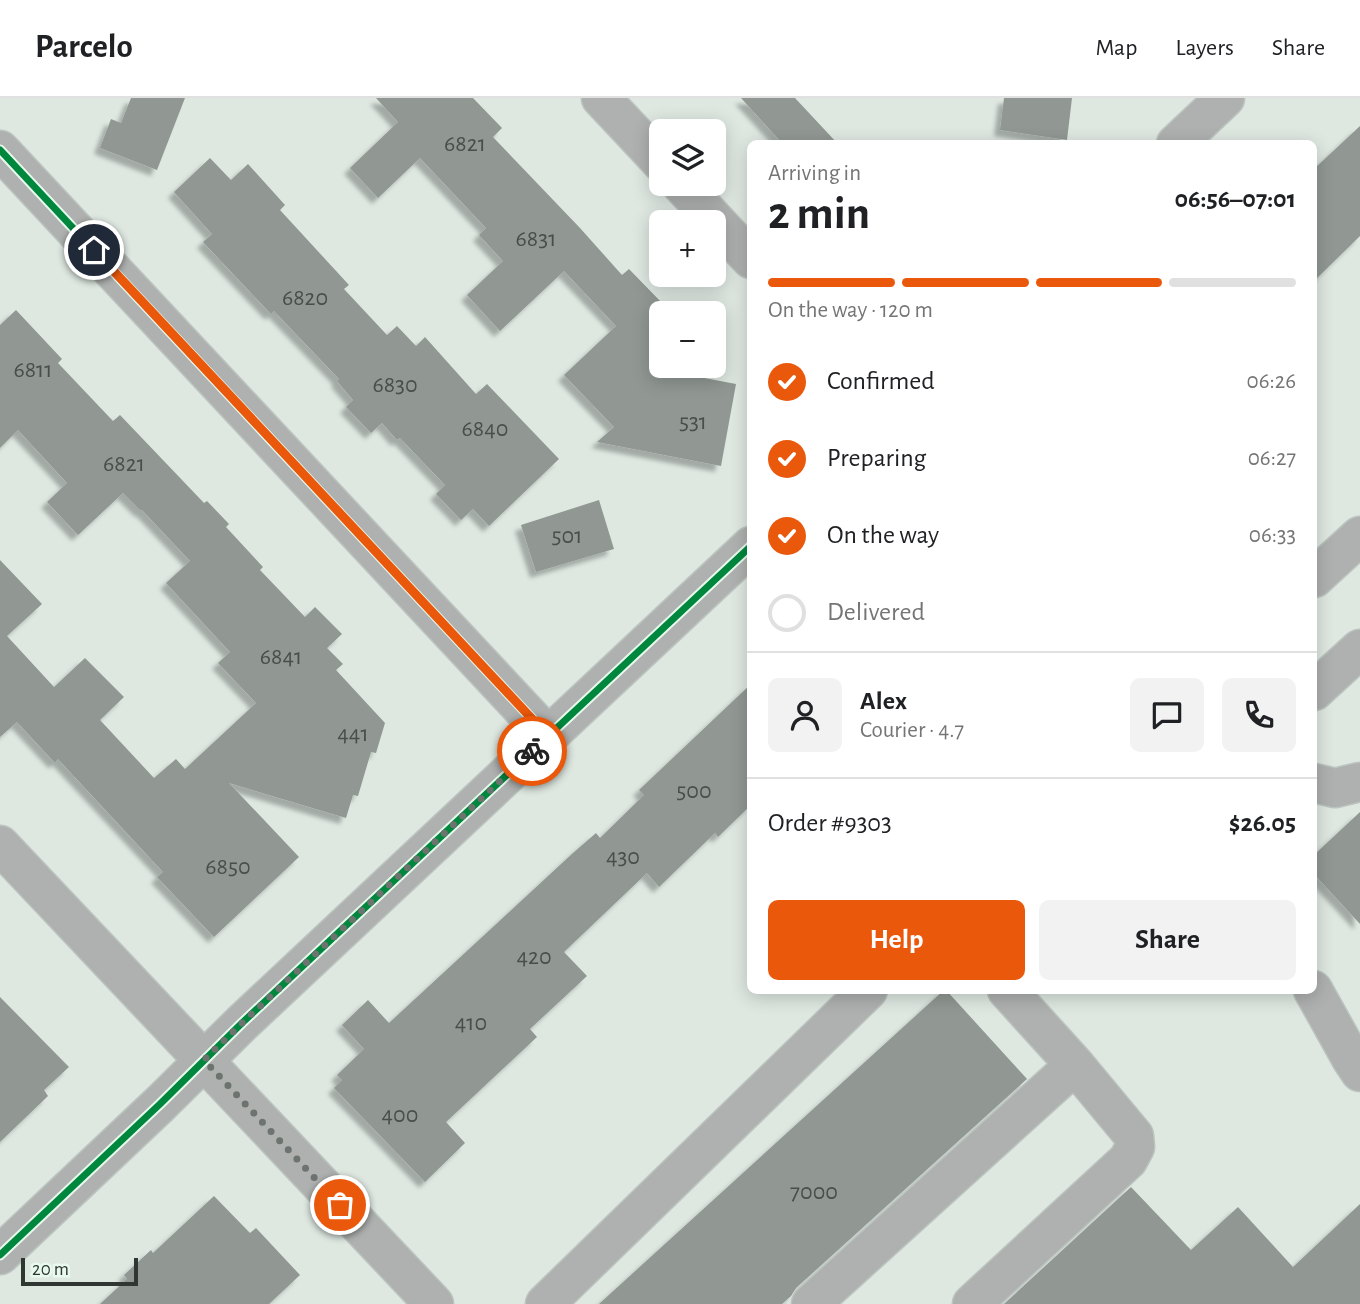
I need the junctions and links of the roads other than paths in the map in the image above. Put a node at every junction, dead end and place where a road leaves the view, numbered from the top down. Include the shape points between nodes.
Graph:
1 (601, 98) edge
2 (1225, 98) edge
3 (1180, 140) edge
4 (649, 149) edge
5 (0, 150) edge
6 (692, 196) edge
7 (747, 255) edge
8 (1360, 536) edge
9 (747, 550) edge
10 (1317, 575) edge
11 (1360, 649) edge
12 (1317, 688) edge
13 (548, 736) junction
14 (1360, 782) edge
15 (1317, 784) edge
16 (0, 845) edge
17 (864, 994) edge
18 (1011, 994) edge
19 (1315, 994) edge
20 (204, 1060) junction
21 (1075, 1065) junction
22 (1360, 1072) edge
23 (0, 1255) edge
24 (434, 1304) edge
25 (545, 1304) edge
26 (811, 1304) edge
27 (972, 1304) edge

1 - 4 street
2 - 3 street
5 - 13 street
6 - 7 street
8 - 10 street
9 - 13 street
11 - 12 street
13 - 20 street
14 - 15 street via 1335,788
16 - 20 street
17 - 25 street
18 - 21 street
19 - 22 street
20 - 23 street
20 - 24 street
21 - 26 street
21 - 27 street via 1135,1136 1135,1147 1128,1160

